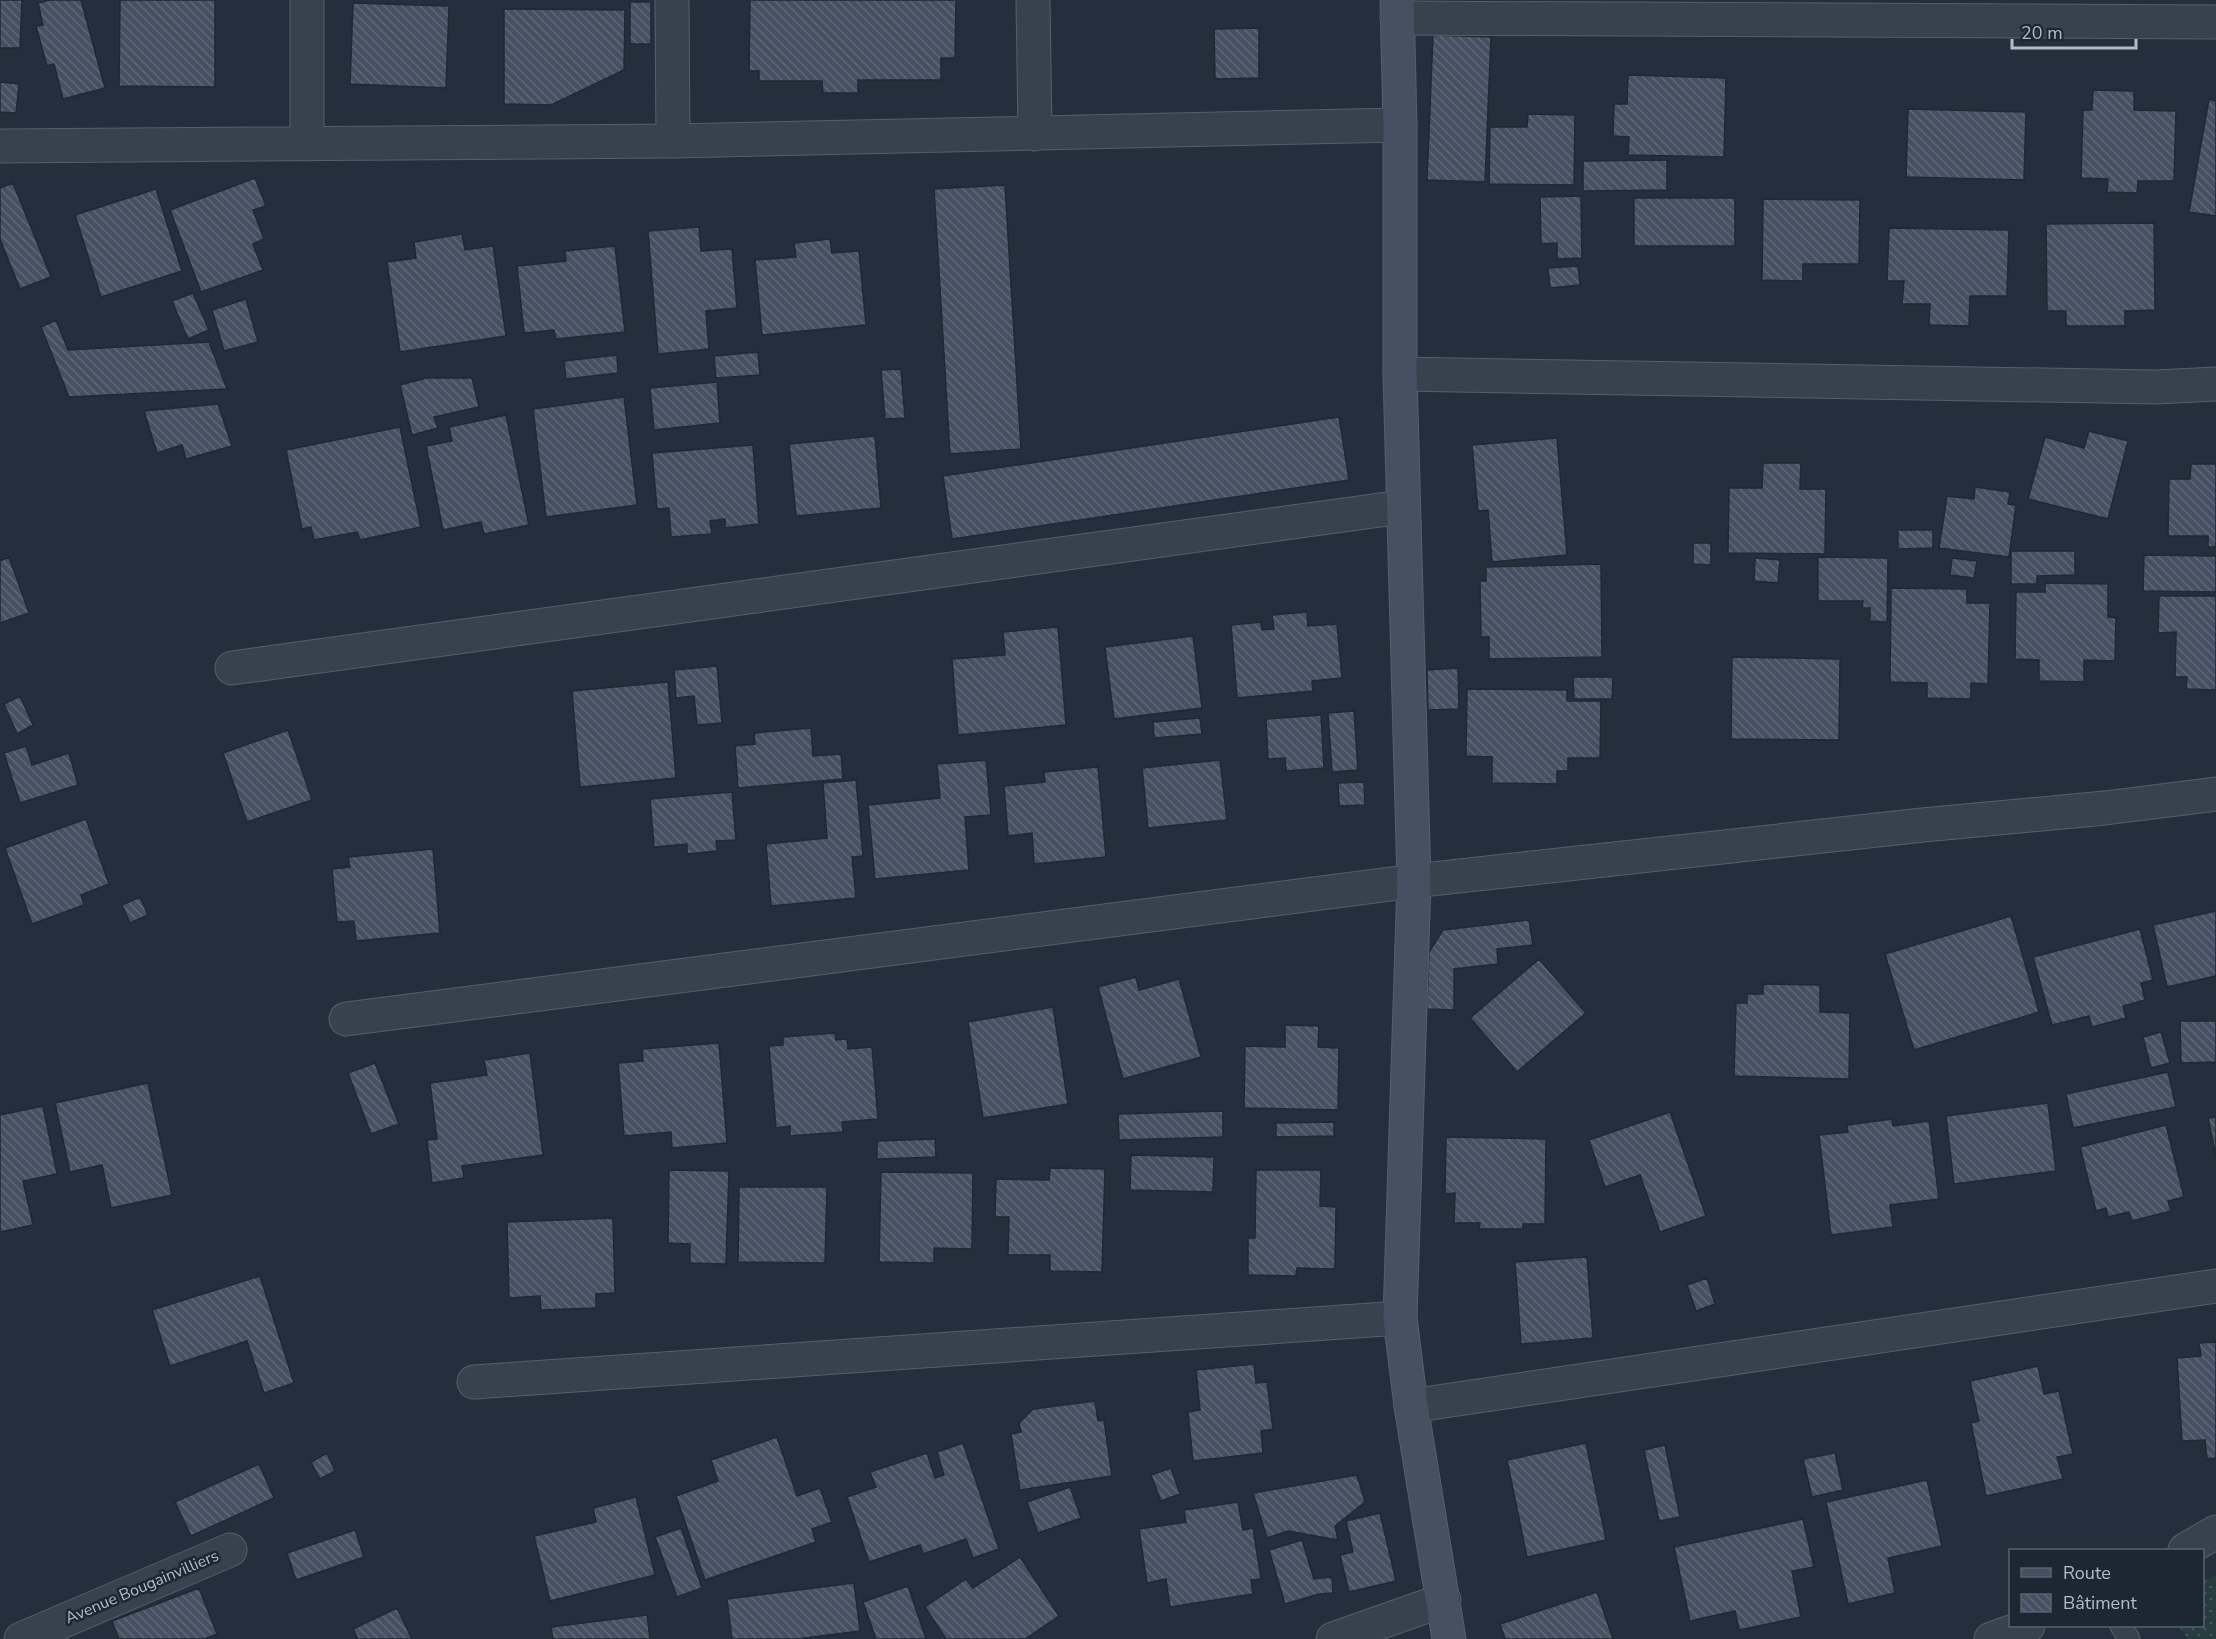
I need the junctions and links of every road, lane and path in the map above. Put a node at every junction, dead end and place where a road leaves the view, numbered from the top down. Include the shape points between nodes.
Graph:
1 (307, 0) edge
2 (672, 0) edge
3 (1033, 0) edge
4 (1397, 9) edge
5 (2216, 22) edge
6 (1400, 125) junction
7 (1035, 134) junction
8 (674, 141) junction
9 (307, 144) junction
10 (0, 146) edge
11 (1400, 374) junction
12 (2216, 384) edge
13 (1402, 507) junction
14 (232, 668) dead end
15 (2216, 794) edge
16 (1414, 881) junction
17 (346, 1019) dead end
18 (2216, 1286) edge
19 (1400, 1318) junction
20 (474, 1382) dead end
21 (1411, 1406) junction
22 (2216, 1532) edge
23 (2188, 1549) edge
24 (230, 1550) dead end
25 (1444, 1600) junction
26 (2025, 1627) edge
27 (21, 1639) edge
28 (1333, 1639) edge
29 (1449, 1639) edge
30 (1991, 1639) edge

1 - 9 street
2 - 8 street
3 - 7 street
4 - 5 street
4 - 6 street
6 - 7 street
6 - 11 street
7 - 8 street
8 - 9 street
9 - 10 street
11 - 12 street via 2156,387
11 - 13 street
13 - 14 street
13 - 16 street
15 - 16 street
16 - 17 street
16 - 19 street
18 - 21 street
19 - 20 street
19 - 21 street
21 - 25 street
22 - 23 street
24 - 27 street, Avenue Bougainvilliers
25 - 28 street
25 - 29 street
26 - 30 street

